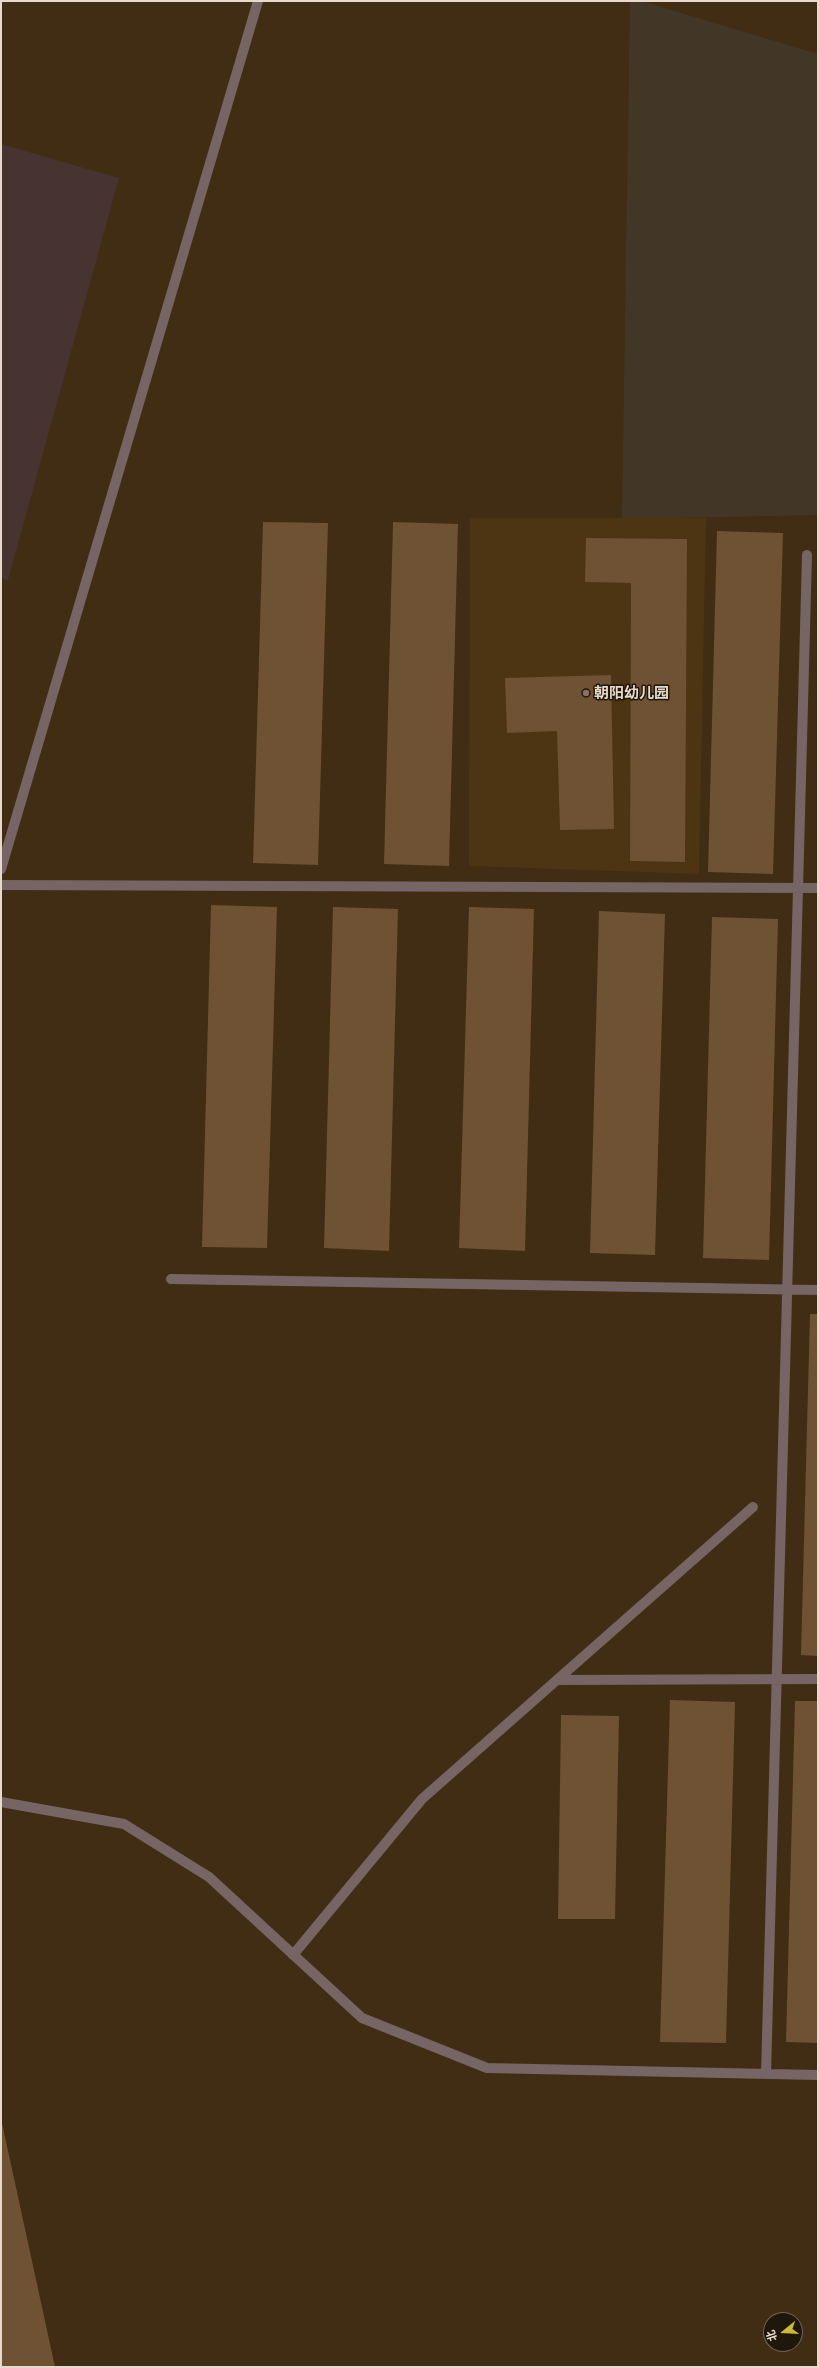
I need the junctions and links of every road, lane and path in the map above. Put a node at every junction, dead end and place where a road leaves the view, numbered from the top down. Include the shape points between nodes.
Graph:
1 (258, 1) edge
2 (807, 555) dead end
3 (1, 869) edge
4 (1, 885) edge
5 (799, 888) junction
6 (818, 888) edge
7 (171, 1279) dead end
8 (788, 1290) junction
9 (818, 1290) edge
10 (753, 1507) dead end
11 (778, 1678) junction
12 (818, 1679) edge
13 (556, 1680) junction
14 (1, 1802) edge
15 (294, 1955) junction
16 (766, 2074) junction
17 (818, 2075) edge

1 - 3 lane
2 - 5 lane
4 - 5 lane
5 - 6 lane
5 - 8 lane
7 - 8 lane
8 - 9 lane
8 - 11 lane
10 - 13 lane
11 - 12 lane
11 - 13 lane
11 - 16 lane
13 - 15 lane via 422,1799
14 - 15 lane via 124,1824 209,1877
15 - 16 lane via 362,2018 487,2068
16 - 17 lane

